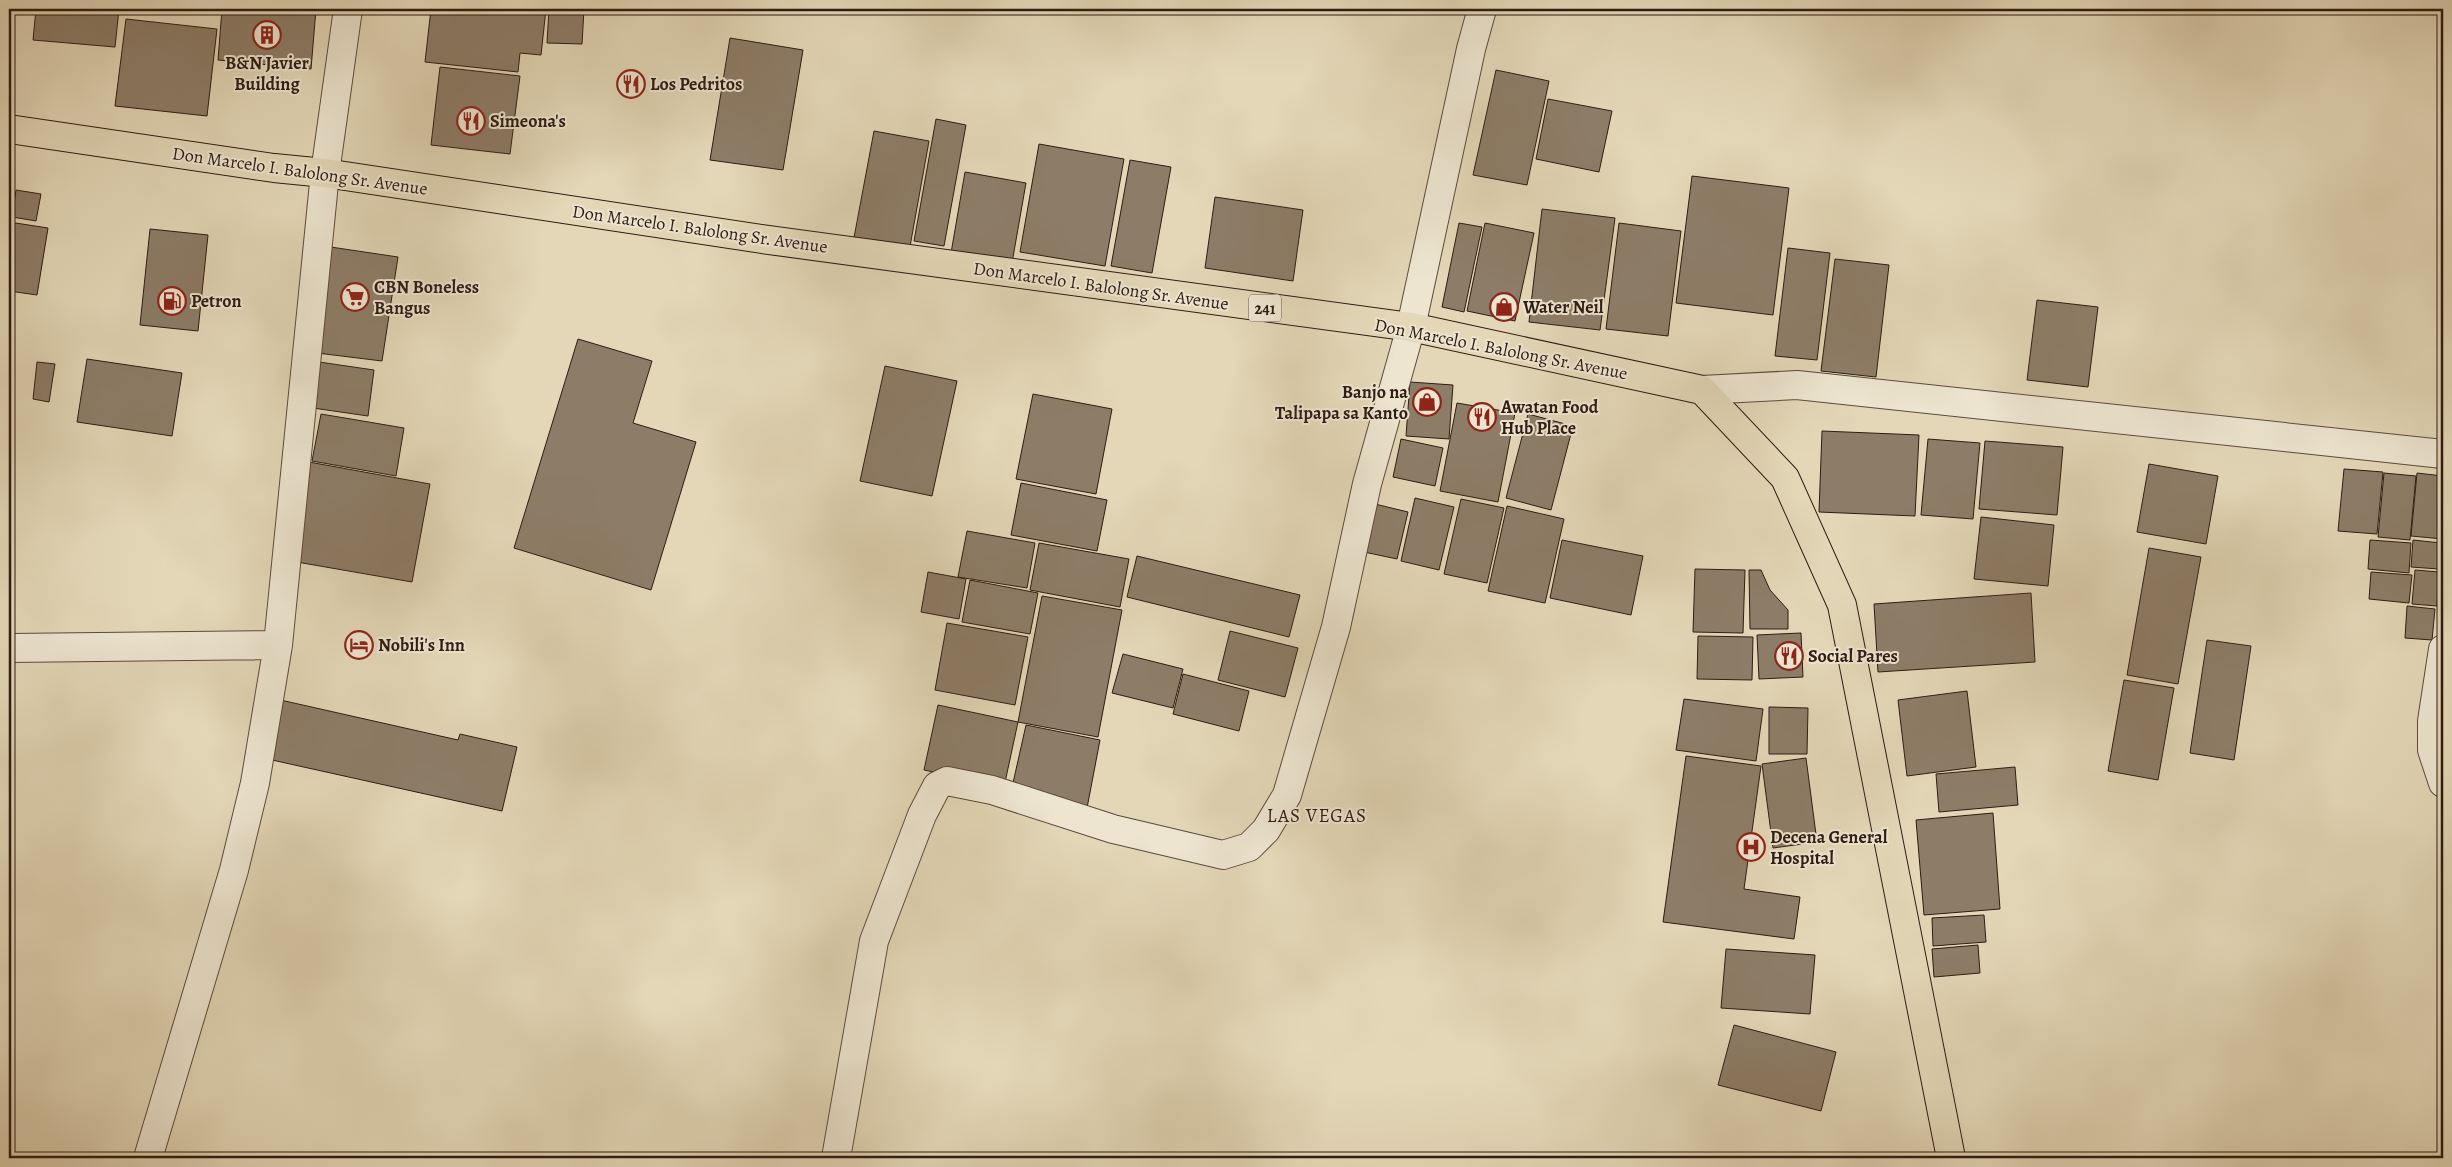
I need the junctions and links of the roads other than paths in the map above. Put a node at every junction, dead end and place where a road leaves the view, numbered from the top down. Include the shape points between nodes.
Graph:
1 (348, 9) edge
2 (1482, 9) edge
3 (9, 129) edge
4 (325, 173) junction
5 (1411, 328) junction
6 (1702, 390) junction
7 (2443, 454) edge
8 (278, 645) junction
9 (9, 648) edge
10 (2443, 649) edge
11 (2443, 783) edge
12 (148, 1158) edge
13 (836, 1158) edge
14 (1951, 1158) edge

1 - 4 street
2 - 5 street
3 - 4 main road, Don Marcelo I. Balolong Sr. Avenue / 241
4 - 5 main road, Don Marcelo I. Balolong Sr. Avenue / 241 via 762,239
4 - 8 street
5 - 6 main road, Don Marcelo I. Balolong Sr. Avenue / 241
5 - 13 street via 1368,484 1336,627 1287,795 1266,830 1248,847 1223,855 1113,829 992,790 947,781 938,786 922,815 874,940
6 - 7 street via 1798,384
6 - 14 main road via 1785,478 1842,605
8 - 9 street
8 - 12 street via 255,783 234,870
10 - 11 street via 2432,721 2432,750

